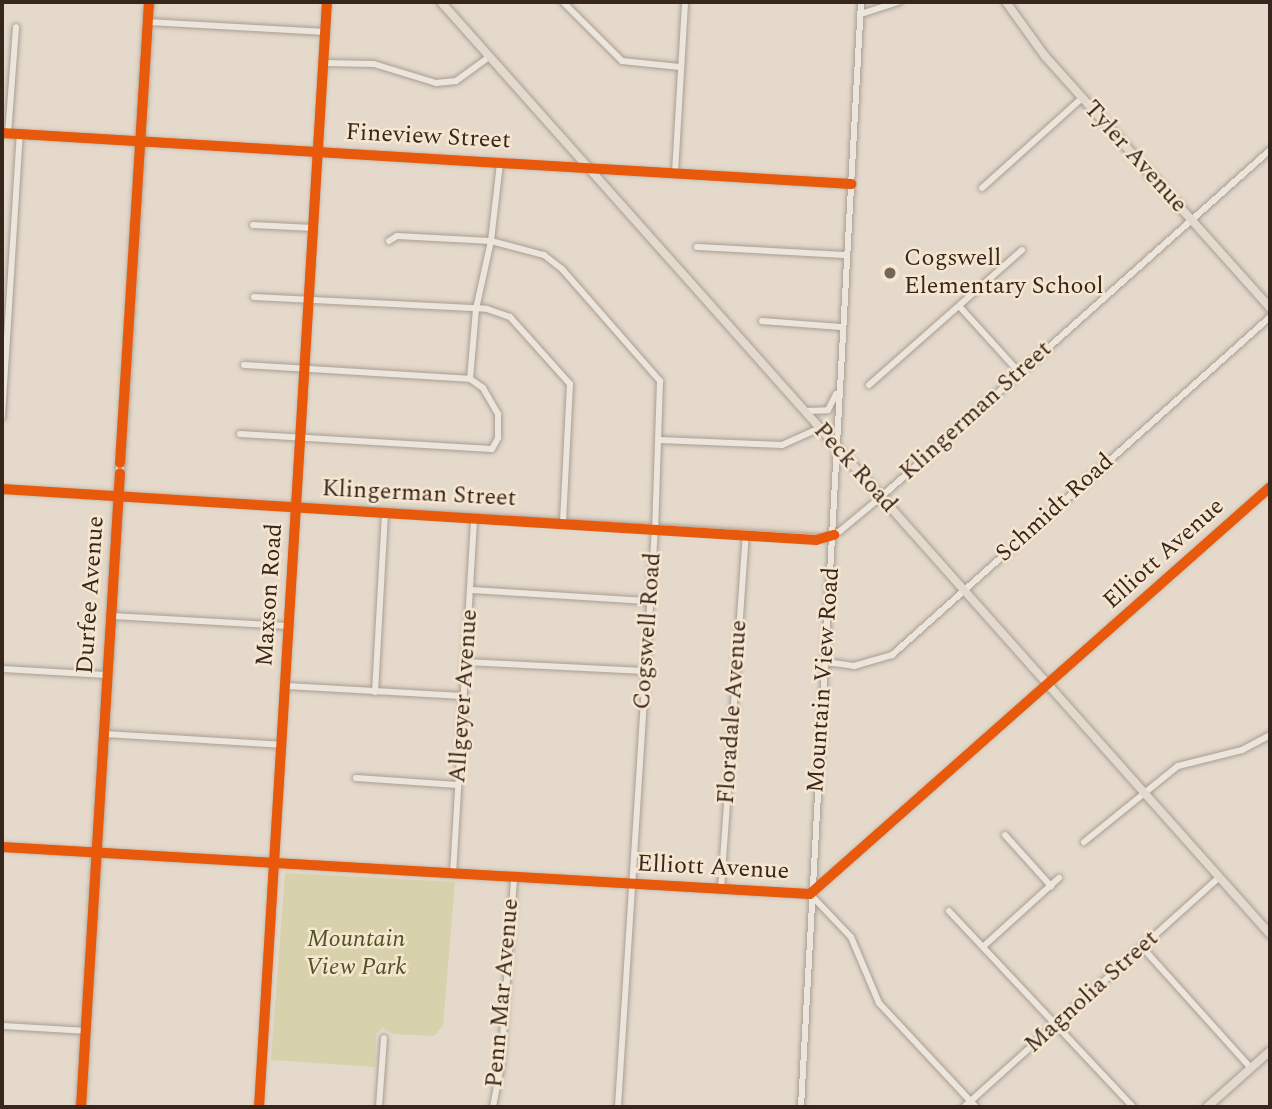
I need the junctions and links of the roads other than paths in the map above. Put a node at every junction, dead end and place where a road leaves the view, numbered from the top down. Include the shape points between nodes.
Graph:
1 (149, 2) edge
2 (327, 2) edge
3 (440, 2) edge
4 (563, 2) edge
5 (685, 2) edge
6 (861, 2) edge
7 (899, 2) edge
8 (1006, 2) edge
9 (860, 14) junction
10 (148, 22) junction
11 (16, 27) dead end
12 (326, 32) junction
13 (489, 57) junction
14 (324, 63) junction
15 (680, 67) junction
16 (1082, 98) junction
17 (5, 133) edge
18 (20, 134) junction
19 (140, 141) junction
20 (1270, 150) edge
21 (317, 152) junction
22 (500, 163) junction
23 (587, 167) junction
24 (674, 172) junction
25 (851, 184) junction
26 (982, 188) dead end
27 (1191, 220) junction
28 (253, 225) dead end
29 (313, 228) junction
30 (491, 241) junction
31 (389, 242) dead end
32 (697, 247) dead end
33 (1022, 250) dead end
34 (846, 255) junction
35 (254, 297) dead end
36 (310, 300) junction
37 (960, 307) junction
38 (1270, 308) edge
39 (476, 309) junction
40 (1270, 317) edge
41 (762, 321) dead end
42 (841, 327) junction
43 (244, 365) dead end
44 (306, 369) junction
45 (1019, 372) junction
46 (470, 379) junction
47 (839, 385) junction
48 (869, 385) dead end
49 (804, 411) junction
50 (2, 417) edge
51 (820, 428) junction
52 (240, 434) dead end
53 (302, 439) junction
54 (659, 440) junction
55 (837, 447) junction
56 (1270, 487) edge
57 (2, 489) edge
58 (118, 497) junction
59 (881, 497) junction
60 (296, 507) junction
61 (385, 513) junction
62 (474, 519) junction
63 (563, 523) junction
64 (655, 528) junction
65 (834, 535) junction
66 (746, 536) junction
67 (471, 590) junction
68 (963, 590) junction
69 (648, 601) junction
70 (111, 616) junction
71 (290, 626) junction
72 (466, 662) junction
73 (826, 662) junction
74 (2, 669) edge
75 (644, 671) junction
76 (107, 675) junction
77 (1048, 684) junction
78 (285, 686) junction
79 (375, 692) junction
80 (464, 696) junction
81 (104, 734) junction
82 (1270, 735) edge
83 (282, 745) junction
84 (356, 778) dead end
85 (458, 785) junction
86 (1143, 793) junction
87 (1004, 835) dead end
88 (1084, 842) dead end
89 (2, 847) edge
90 (96, 853) junction
91 (274, 863) junction
92 (453, 874) junction
93 (1219, 877) junction
94 (514, 878) junction
95 (1059, 878) dead end
96 (632, 885) junction
97 (1051, 886) junction
98 (721, 890) junction
99 (810, 894) junction
100 (949, 911) dead end
101 (1270, 934) edge
102 (985, 945) junction
103 (1142, 947) junction
104 (1056, 1024) junction
105 (2, 1026) edge
106 (85, 1031) junction
107 (384, 1038) dead end
108 (1270, 1051) edge
109 (1251, 1068) junction
110 (973, 1104) edge
111 (81, 1107) edge
112 (259, 1107) edge
113 (379, 1107) edge
114 (493, 1107) edge
115 (618, 1107) edge
116 (800, 1107) edge
117 (964, 1107) edge
118 (1133, 1107) edge
119 (1207, 1107) edge

1 - 10 main road, Durfee Avenue
2 - 12 street, Maxson Road
3 - 13 main road, Peck Road
4 - 15 street via 622,61
5 - 15 street
6 - 9 street, Mountain View Road
7 - 9 street
8 - 16 main road, Tyler Avenue
9 - 25 street, Mountain View Road
10 - 12 street
10 - 19 main road, Durfee Avenue
11 - 17 street
12 - 14 street, Maxson Road
13 - 14 street via 463,77 436,83 374,64
13 - 23 main road, Peck Road
14 - 21 street, Maxson Road
15 - 24 street
16 - 26 street
16 - 27 main road, Tyler Avenue
17 - 18 street, Fineview Street
18 - 19 street, Fineview Street
18 - 50 street
19 - 21 street, Fineview Street
19 - 58 main road, Durfee Avenue
20 - 27 street, Klingerman Street
21 - 22 street, Fineview Street
21 - 29 street, Maxson Road
22 - 23 street, Fineview Street
22 - 30 street
23 - 24 street, Fineview Street
23 - 49 main road, Peck Road
24 - 25 street, Fineview Street
25 - 34 street, Mountain View Road
27 - 38 main road, Tyler Avenue
27 - 45 street, Klingerman Street
28 - 29 street
29 - 36 street, Maxson Road
30 - 31 street, Cogswell Road via 397,236
30 - 39 street
30 - 54 street, Cogswell Road via 525,246 553,261 647,364 661,388
32 - 34 street
33 - 37 street
34 - 42 street, Mountain View Road
35 - 36 street
36 - 39 street
36 - 44 street, Maxson Road
37 - 45 street
37 - 48 street
39 - 46 street
39 - 63 street via 510,317 570,384
40 - 68 street, Schmidt Road
41 - 42 street
42 - 47 street, Mountain View Road
43 - 44 street
44 - 46 street
44 - 53 street, Maxson Road
45 - 59 street, Klingerman Street
46 - 53 street via 484,388 498,414 498,438 492,449
47 - 49 street via 828,410
47 - 55 street, Mountain View Road
49 - 51 main road, Peck Road
51 - 54 street via 795,442 777,445
51 - 55 main road, Peck Road
52 - 53 street
53 - 60 street, Maxson Road
54 - 64 street, Cogswell Road
55 - 59 main road, Peck Road
55 - 65 street, Mountain View Road
56 - 77 street, Elliott Avenue
57 - 58 street, Klingerman Street
58 - 60 street, Klingerman Street
58 - 70 main road, Durfee Avenue
59 - 65 street, Klingerman Street
59 - 68 main road, Peck Road
60 - 61 street, Klingerman Street
60 - 71 street, Maxson Road
61 - 62 street, Klingerman Street
61 - 79 street
62 - 63 street, Klingerman Street
62 - 67 street, Allgeyer Avenue
63 - 64 street, Klingerman Street
64 - 66 street, Klingerman Street
64 - 69 street, Cogswell Road
65 - 66 street, Klingerman Street via 816,540
65 - 73 street, Mountain View Road
66 - 98 street, Floradale Avenue
67 - 69 street
67 - 72 street, Allgeyer Avenue
68 - 73 street, Schmidt Road via 892,655 854,666
68 - 77 main road, Peck Road
69 - 75 street, Cogswell Road
70 - 71 street
70 - 76 main road, Durfee Avenue
71 - 78 street, Maxson Road
72 - 75 street
72 - 80 street, Allgeyer Avenue
73 - 99 street, Mountain View Road
74 - 76 street
75 - 96 street, Cogswell Road
76 - 81 main road, Durfee Avenue
77 - 86 main road, Peck Road
77 - 99 street, Elliott Avenue
78 - 79 street
78 - 83 street, Maxson Road
79 - 80 street
80 - 85 street, Allgeyer Avenue
81 - 83 street
81 - 90 main road, Durfee Avenue
82 - 86 street via 1242,750 1178,766
83 - 91 street, Maxson Road
84 - 85 street
85 - 92 street, Allgeyer Avenue
86 - 88 street
86 - 93 main road, Peck Road
87 - 97 street
89 - 90 street, Elliott Avenue
90 - 91 street, Elliott Avenue
90 - 106 main road, Durfee Avenue
91 - 92 street, Elliott Avenue
91 - 112 street, Maxson Road
92 - 94 street, Elliott Avenue
93 - 101 main road, Peck Road
93 - 103 street, Magnolia Street
94 - 96 street, Elliott Avenue
94 - 114 street, Penn Mar Avenue via 501,1065
95 - 97 street
96 - 98 street, Elliott Avenue
96 - 115 street, Cogswell Road
97 - 102 street
98 - 99 street, Elliott Avenue
99 - 110 street via 850,937 879,1003
99 - 116 street, Mountain View Road
100 - 102 street via 979,945
102 - 104 street
103 - 104 street, Magnolia Street via 1111,970
103 - 109 street
104 - 110 street, Magnolia Street
104 - 118 street
105 - 106 street
106 - 111 main road, Durfee Avenue
107 - 113 street
108 - 109 main road
109 - 119 main road
110 - 117 street, Magnolia Street

